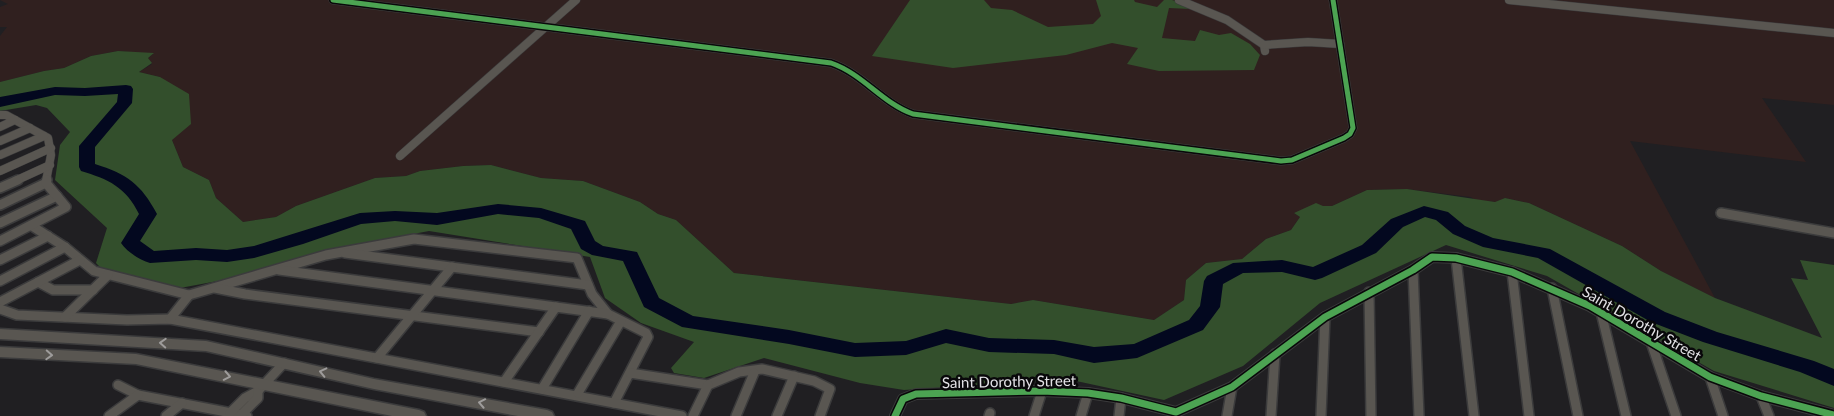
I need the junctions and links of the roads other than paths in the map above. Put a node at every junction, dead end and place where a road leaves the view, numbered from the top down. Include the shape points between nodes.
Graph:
1 (334, 0) edge
2 (576, 0) edge
3 (1179, 0) edge
4 (1333, 0) edge
5 (1508, 0) edge
6 (546, 27) junction
7 (1834, 33) edge
8 (1340, 44) junction
9 (1265, 48) joint
10 (0, 115) edge
11 (15, 120) junction
12 (0, 126) edge
13 (30, 128) junction
14 (44, 136) junction
15 (0, 140) edge
16 (51, 148) junction
17 (0, 155) edge
18 (400, 156) dead end
19 (50, 165) junction
20 (0, 171) edge
21 (46, 183) junction
22 (0, 188) edge
23 (58, 196) junction
24 (0, 204) edge
25 (1721, 213) dead end
26 (0, 222) edge
27 (32, 226) junction
28 (1834, 233) edge
29 (48, 236) junction
30 (0, 241) edge
31 (65, 247) junction
32 (340, 252) junction
33 (1456, 258) junction
34 (0, 260) edge
35 (80, 260) junction
36 (452, 268) junction
37 (274, 270) junction
38 (1413, 270) junction
39 (1512, 272) junction
40 (108, 275) junction
41 (0, 281) edge
42 (38, 282) junction
43 (588, 284) junction
44 (213, 288) junction
45 (1552, 288) junction
46 (93, 290) junction
47 (433, 290) junction
48 (1369, 292) junction
49 (189, 295) junction
50 (0, 302) edge
51 (556, 307) junction
52 (0, 309) edge
53 (589, 311) junction
54 (1600, 312) junction
55 (608, 314) junction
56 (412, 316) junction
57 (65, 317) junction
58 (1325, 317) junction
59 (170, 319) junction
60 (621, 321) junction
61 (539, 332) junction
62 (0, 334) edge
63 (1651, 342) junction
64 (0, 352) edge
65 (1275, 354) junction
66 (377, 358) junction
67 (284, 363) junction
68 (630, 373) junction
69 (754, 373) dead end
70 (794, 376) junction
71 (1710, 377) junction
72 (504, 382) junction
73 (118, 385) dead end
74 (708, 385) junction
75 (261, 387) junction
76 (1232, 387) junction
77 (542, 389) junction
78 (1042, 391) junction
79 (1088, 392) junction
80 (578, 393) dead end
81 (138, 395) junction
82 (1761, 396) junction
83 (1121, 398) junction
84 (182, 403) junction
85 (614, 403) junction
86 (1819, 413) edge
87 (1176, 414) edge
88 (237, 415) edge
89 (1834, 415) edge
90 (109, 416) edge
91 (166, 416) edge
92 (418, 416) edge
93 (547, 416) edge
94 (682, 416) edge
95 (693, 416) edge
96 (736, 416) edge
97 (777, 416) edge
98 (820, 416) edge
99 (895, 416) edge
100 (1034, 416) edge
101 (1081, 416) edge
102 (1119, 416) edge
103 (1227, 416) edge
104 (1271, 416) edge
105 (1321, 416) edge
106 (1371, 416) edge
107 (1419, 416) edge
108 (1474, 416) edge
109 (1529, 416) edge
110 (1578, 416) edge
111 (1626, 416) edge
112 (1676, 416) edge
113 (1723, 416) edge
114 (1769, 416) edge

1 - 6 street
2 - 6 street
3 - 9 street via 1222,18
4 - 8 street
5 - 7 street
6 - 8 street via 834,64 848,70 897,108 913,114 1274,161 1292,160 1344,138 1352,131
6 - 18 street
8 - 9 street via 1308,42
10 - 11 street
11 - 12 street
11 - 13 street
13 - 14 street
13 - 15 street
14 - 16 street
14 - 17 street
16 - 19 street
16 - 20 street
19 - 21 street
19 - 22 street
21 - 23 street
21 - 24 street
23 - 26 street
23 - 27 street via 65,209
25 - 28 street
27 - 29 street
27 - 30 street
29 - 31 street
29 - 34 street
31 - 35 street
31 - 41 street
32 - 36 street
32 - 37 street
32 - 43 street via 414,239 577,258
33 - 38 street, Saint Dorothy Street via 1432,257
33 - 39 street, Saint Dorothy Street
33 - 108 street
35 - 40 street via 94,271
35 - 42 street
36 - 43 street
36 - 47 street
37 - 44 street
37 - 47 street
38 - 48 street, Saint Dorothy Street
38 - 107 street
39 - 45 street, Saint Dorothy Street
39 - 109 street
40 - 46 street
40 - 49 street
42 - 46 street via 53,290
42 - 50 street
43 - 55 street
44 - 49 street
44 - 56 street
45 - 54 street, Saint Dorothy Street
45 - 110 street
46 - 57 street
47 - 51 street
47 - 56 street
48 - 58 street, Saint Dorothy Street
48 - 106 street
49 - 59 street
51 - 53 street
51 - 61 street
52 - 57 street via 17,315
53 - 55 street
53 - 77 street
54 - 63 street, Saint Dorothy Street
54 - 111 street
55 - 60 street
56 - 61 street
56 - 66 street
57 - 59 street
58 - 65 street, Saint Dorothy Street
58 - 105 street
59 - 66 street
60 - 68 street via 648,337
60 - 80 street
61 - 72 street
67 -> 62 street via 206,346
63 - 71 street, Saint Dorothy Street
63 - 112 street
64 -> 75 street via 136,359
65 - 76 street, Saint Dorothy Street
65 - 104 street
66 - 72 street
67 - 75 street
93 -> 67 street via 374,384
68 - 74 street
68 - 85 street
69 - 96 street
70 - 74 street via 762,369 739,372
70 - 97 street
70 - 98 street via 830,389
71 - 82 street, Saint Dorothy Street
71 - 113 street
72 - 77 street
73 - 81 street
74 - 95 street
75 - 88 street via 258,398
75 - 92 street
76 - 87 street, Saint Dorothy Street
76 - 103 street
77 - 85 street
78 - 79 street, Saint Dorothy Street
78 - 99 street, Saint Dorothy Street via 916,394 903,399
78 - 100 street
79 - 83 street, Saint Dorothy Street
79 - 101 street
81 - 84 street
81 - 90 street
82 - 86 street, Saint Dorothy Street
82 - 114 street
83 - 87 street, Saint Dorothy Street
83 - 102 street
84 - 88 street
84 - 91 street
85 - 94 street
86 - 89 street, Saint Dorothy Street

